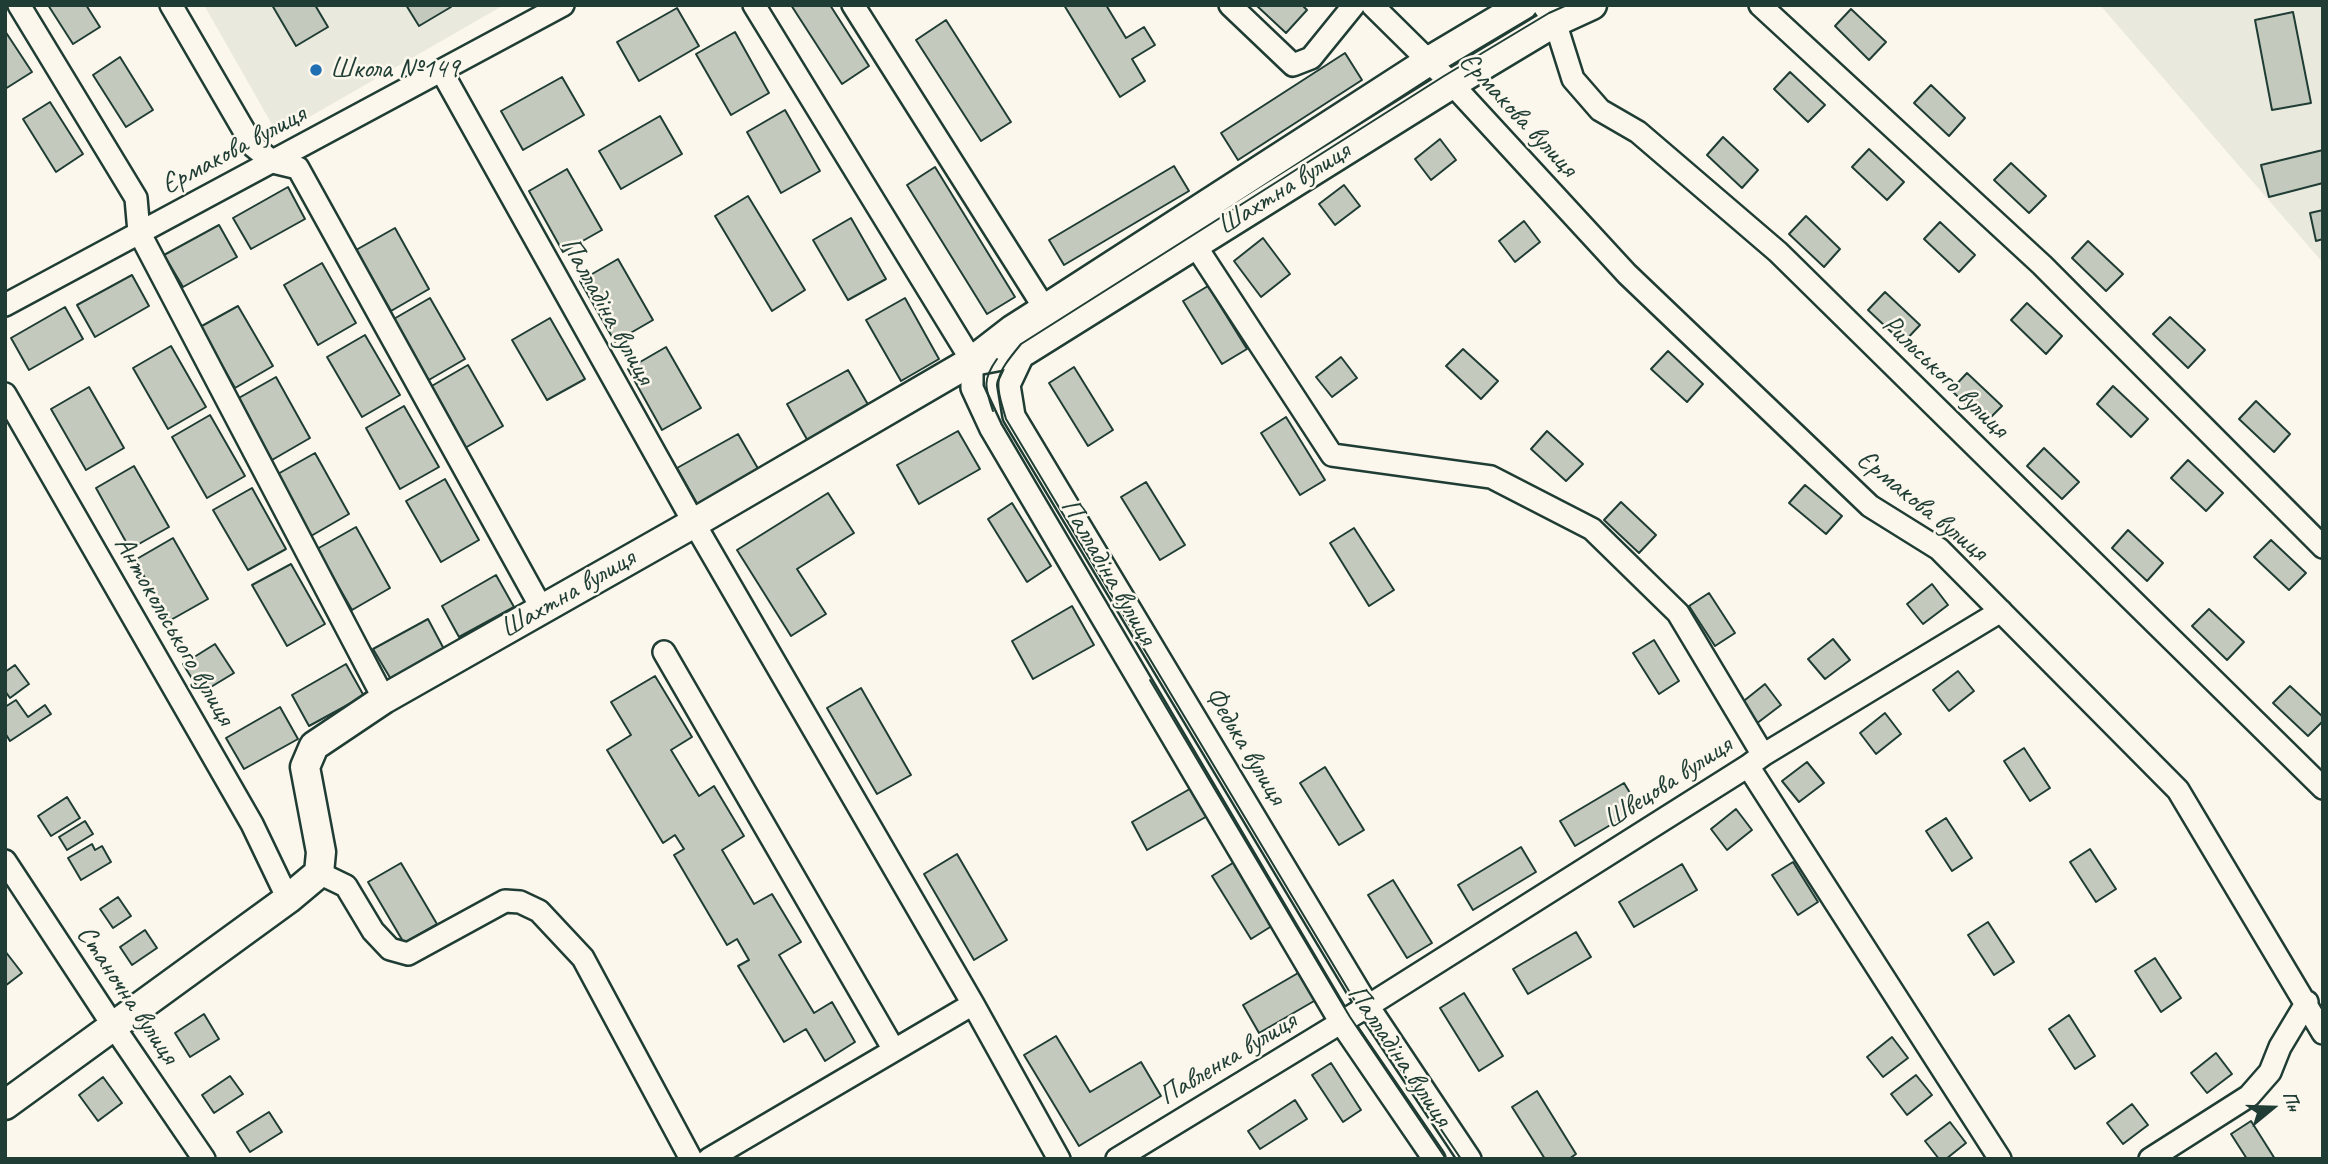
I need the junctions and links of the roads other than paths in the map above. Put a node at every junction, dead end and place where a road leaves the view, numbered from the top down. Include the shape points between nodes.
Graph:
1 (19, 5) edge
2 (171, 5) edge
3 (564, 5) edge
4 (754, 5) edge
5 (853, 5) edge
6 (1230, 5) edge
7 (1354, 5) edge
8 (1372, 5) edge
9 (1523, 5) edge
10 (1592, 5) edge
11 (1760, 5) edge
12 (1549, 14) edge
13 (1429, 61) junction
14 (442, 72) junction
15 (1451, 84) junction
16 (273, 162) junction
17 (139, 232) junction
18 (1195, 245) junction
19 (5, 305) edge
20 (1045, 309) junction
21 (1025, 351) junction
22 (972, 361) junction
23 (1009, 385) junction
24 (5, 394) edge
25 (694, 523) junction
26 (2323, 547) edge
27 (541, 609) junction
28 (2001, 611) junction
29 (664, 652) dead end
30 (384, 699) junction
31 (1756, 761) junction
32 (2323, 788) edge
33 (5, 860) edge
34 (319, 873) junction
35 (288, 899) junction
36 (2307, 1002) junction
37 (973, 1004) junction
38 (1368, 1006) junction
39 (1341, 1023) junction
40 (114, 1027) junction
41 (2323, 1033) edge
42 (894, 1050) junction
43 (5, 1105) edge
44 (204, 1159) edge
45 (691, 1159) edge
46 (709, 1159) edge
47 (1059, 1159) edge
48 (1117, 1159) edge
49 (1434, 1159) edge
50 (1470, 1159) edge
51 (2000, 1159) edge
52 (2150, 1159) edge

1 - 17 street via 136,198
2 - 16 street via 253,146
3 - 14 street, Єрмакова вулиця
4 - 22 street, Палладіна вулиця
5 - 20 street
6 - 7 street via 1293,65 1311,58
8 - 13 street, Єрмакова вулиця
9 - 13 main road, Шахтна вулиця
10 - 12 main road, Шахтна вулиця
11 - 26 street via 2042,265
12 - 15 main road, Шахтна вулиця
12 - 32 street, Рильського вулиця via 1573,79 1600,110 1638,132 1778,252
13 - 15 street, Єрмакова вулиця
13 - 20 main road, Шахтна вулиця
14 - 16 street, Єрмакова вулиця
14 - 25 street, Палладіна вулиця
15 - 18 main road, Шахтна вулиця
15 - 28 street, Єрмакова вулиця via 1647,294 1870,506 1940,549
16 - 17 street, Єрмакова вулиця
16 - 27 street via 299,168
17 - 19 street, Єрмакова вулиця
17 - 30 street
18 - 21 main road, Шахтна вулиця
18 - 31 street via 1332,455 1491,477 1592,529 1678,613
20 - 22 main road, Шахтна вулиця
21 - 22 main road, Шахтна вулиця
21 - 23 street
22 - 23 street
22 - 25 main road, Шахтна вулиця
22 - 39 street, Палладіна вулиця via 972,388 991,429
23 - 38 street, Федька вулиця via 1014,416
24 - 35 street, Антокольського вулиця via 252,824
25 - 27 main road, Шахтна вулиця
25 - 37 street, Палладіна вулиця
27 - 30 main road, Шахтна вулиця
28 - 31 street, Швецова вулиця
28 - 36 street, Єрмакова вулиця via 2178,790
29 - 42 street
30 - 34 main road, Шахтна вулиця via 314,746 305,767 321,852
31 - 38 street, Швецова вулиця
31 - 51 street
33 - 40 street, Станочна вулиця
34 - 35 main road
34 - 45 street via 346,886 373,931 390,949 408,954 505,901 539,911 583,958
35 - 40 main road
36 - 41 street, Єрмакова вулиця
36 - 52 street via 2270,1072 2249,1096
37 - 42 street
37 - 47 street, Палладіна вулиця
38 - 39 street, Павленка вулиця
38 - 50 street, Федька вулиця
39 - 48 street, Павленка вулиця
39 - 49 street, Палладіна вулиця
40 - 43 main road
40 - 44 street, Станочна вулиця
42 - 46 street

